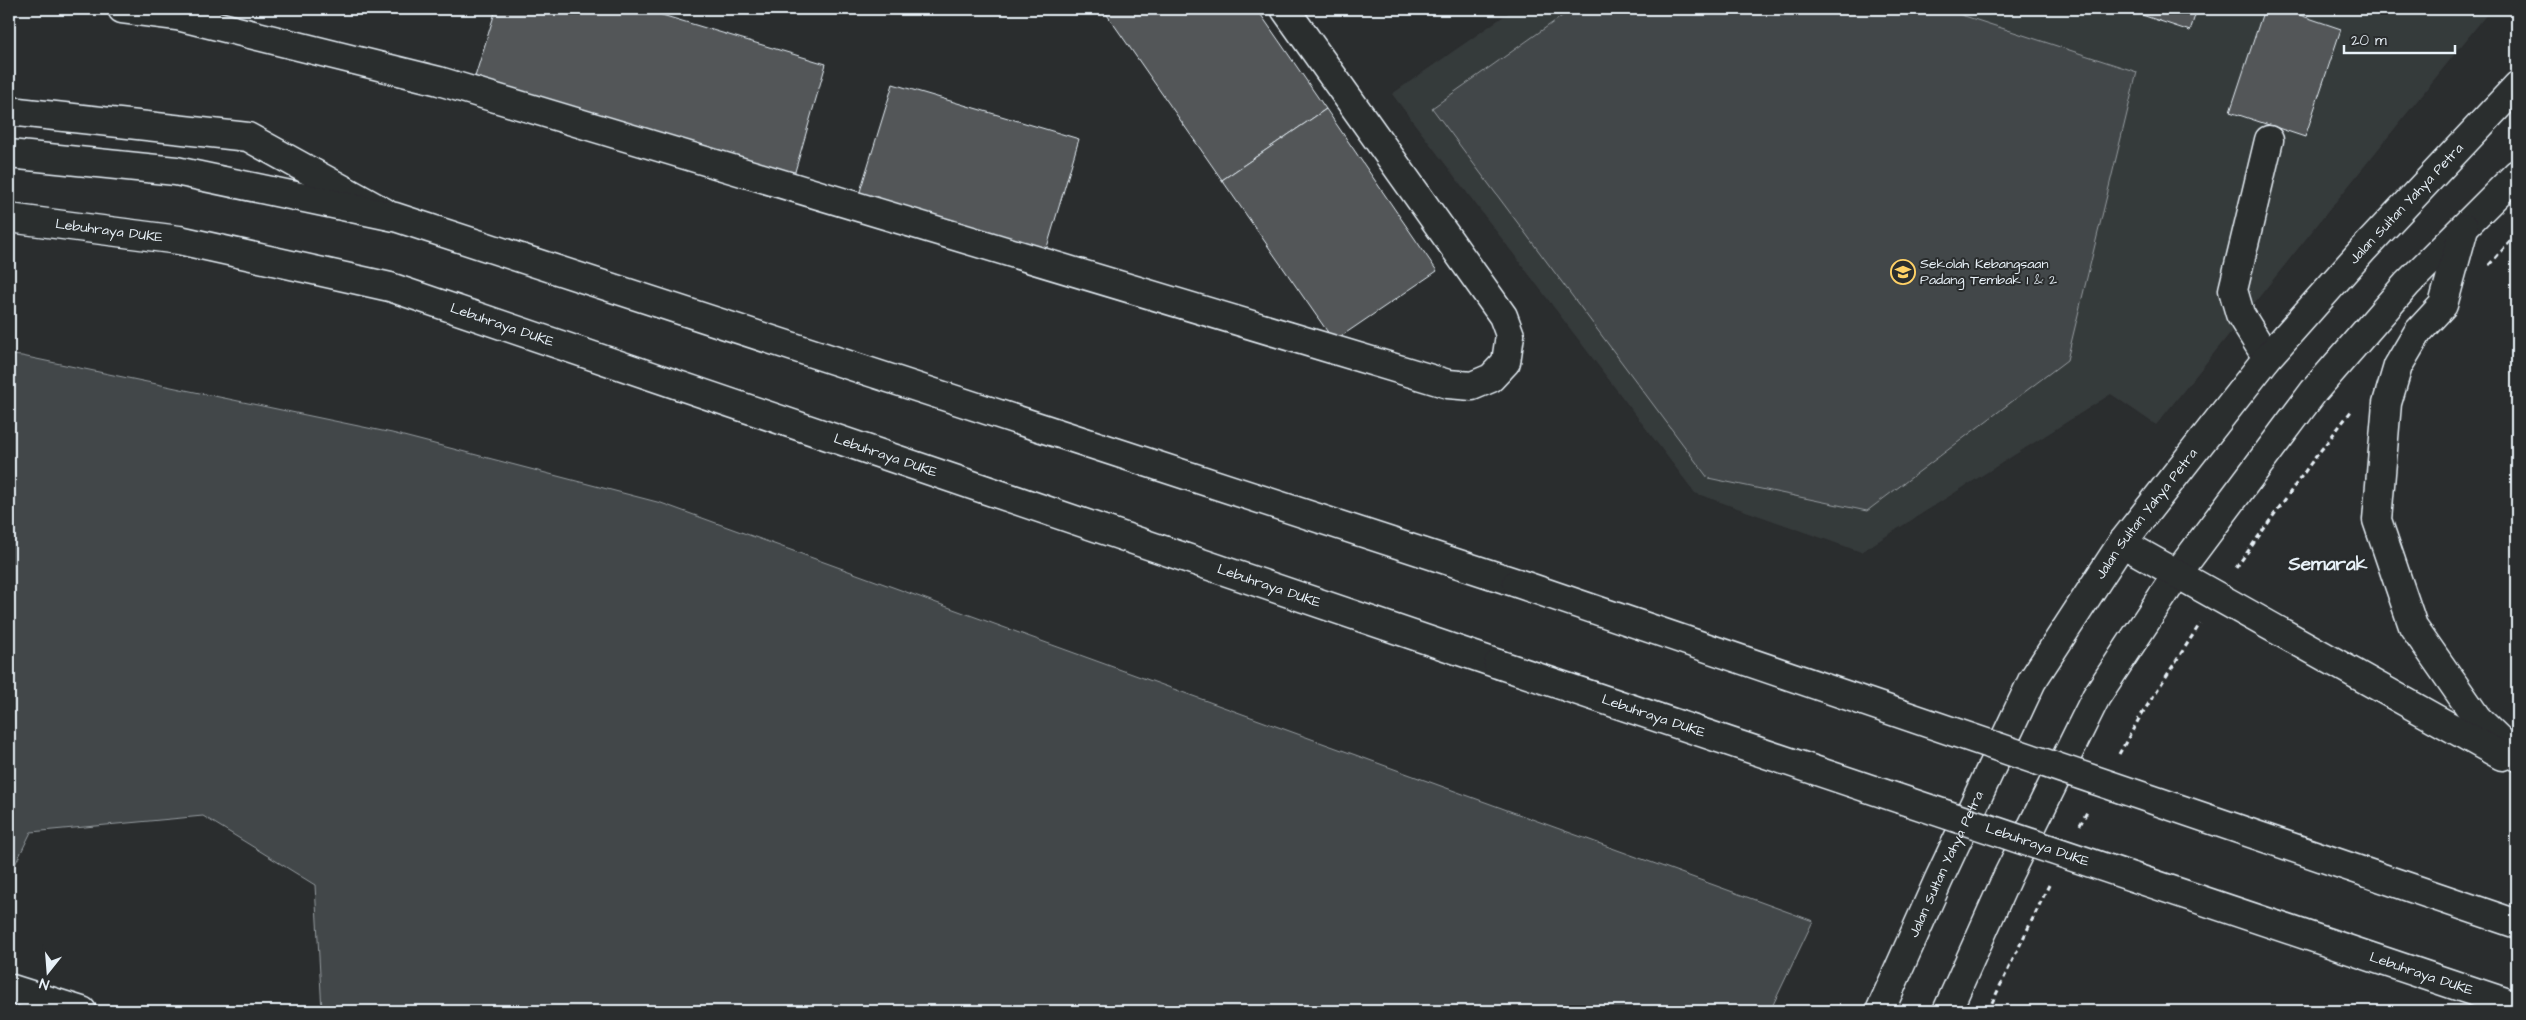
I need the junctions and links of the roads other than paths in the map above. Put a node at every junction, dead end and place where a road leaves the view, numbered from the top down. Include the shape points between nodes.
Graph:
1 (122, 9) edge
2 (1285, 9) edge
3 (2517, 86) edge
4 (9, 111) edge
5 (2269, 140) dead end
6 (9, 154) edge
7 (2517, 174) edge
8 (395, 217) junction
9 (9, 218) edge
10 (2464, 228) junction
11 (2267, 358) junction
12 (2122, 543) junction
13 (2177, 574) junction
14 (2517, 757) edge
15 (2517, 764) edge
16 (2517, 924) edge
17 (9, 988) edge
18 (2517, 1006) edge
19 (82, 1011) edge
20 (1880, 1011) edge
21 (1947, 1011) edge

1 - 2 main road via 177,16 439,81 1448,384 1472,386 1491,378 1506,362 1510,335 1503,316
3 - 11 main road, Jalan Sultan Yahya Petra via 2362,250
4 - 8 main road via 248,137
5 - 11 main road via 2233,290 2240,314
6 - 8 main road via 176,171
7 - 10 main road
8 - 16 main road, bridge via 1517,583
9 - 18 main road, Lebuhraya DUKE, bridge via 179,240 390,287
10 - 13 main road via 2407,284 2314,391
10 - 14 main road via 2443,305 2418,332 2398,366 2387,403 2377,520 2414,626 2477,718
11 - 12 main road, Jalan Sultan Yahya Petra
12 - 13 main road
12 - 20 main road, Jalan Sultan Yahya Petra via 2032,681
13 - 15 main road
13 - 21 main road via 2096,698 2008,875
17 - 19 main road

